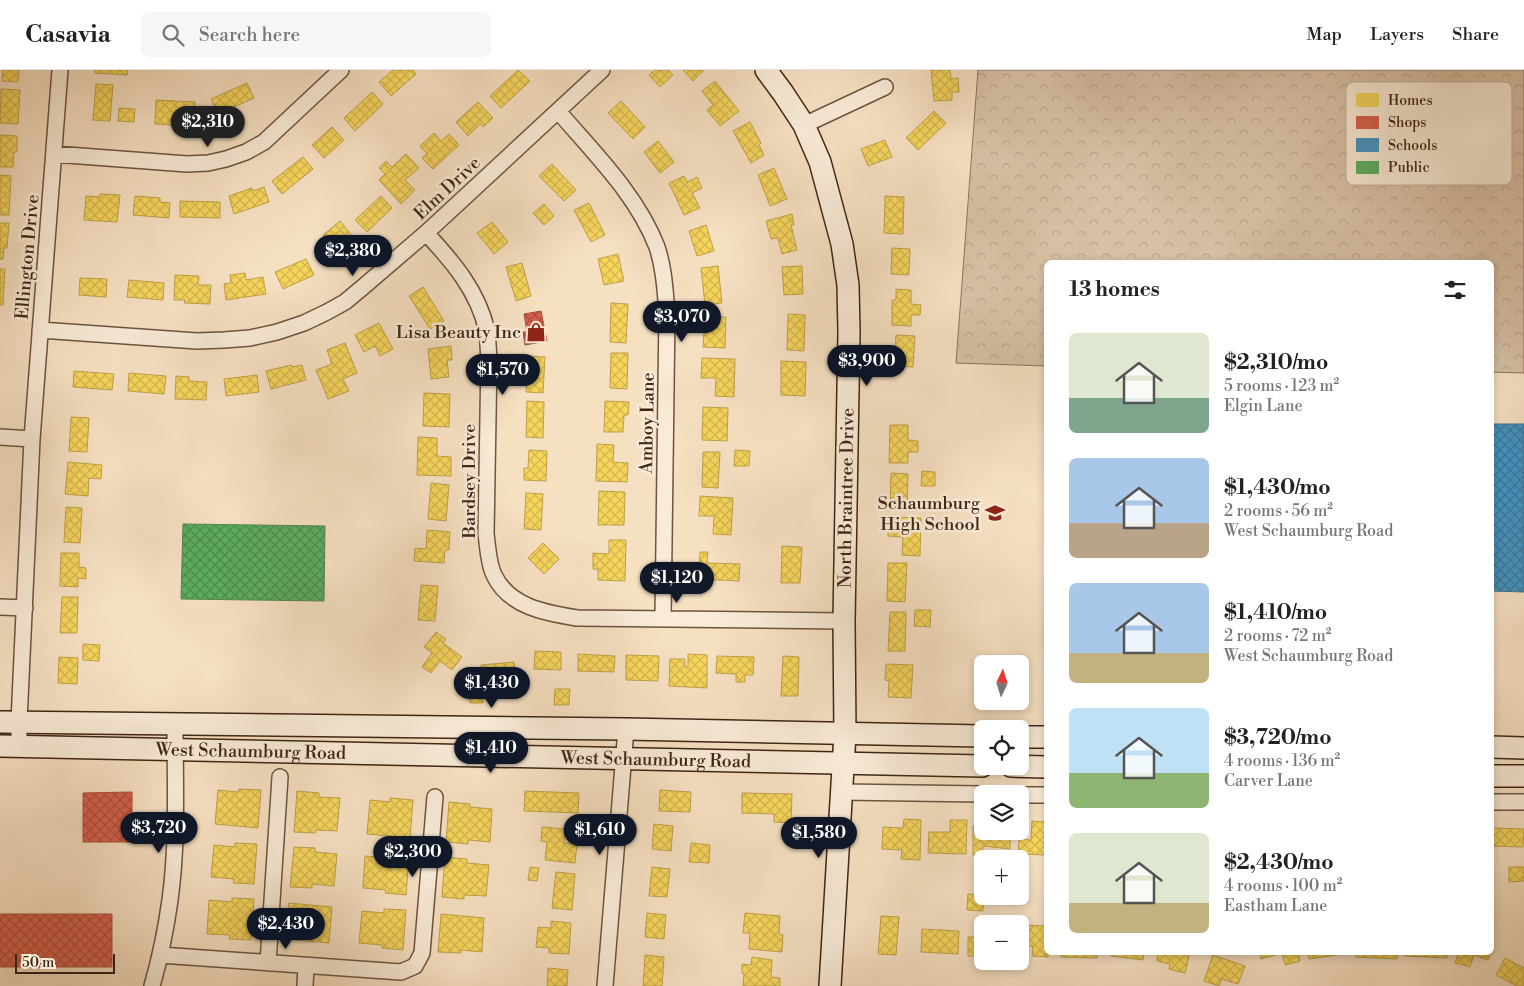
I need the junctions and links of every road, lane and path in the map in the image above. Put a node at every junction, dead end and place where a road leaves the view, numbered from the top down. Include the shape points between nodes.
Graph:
1 (60, 70) edge
2 (341, 70) edge
3 (602, 70) edge
4 (766, 70) edge
5 (885, 87) dead end
6 (558, 111) junction
7 (804, 125) junction
8 (54, 154) junction
9 (426, 233) junction
10 (40, 330) junction
11 (0, 437) edge
12 (32, 438) junction
13 (0, 608) edge
14 (25, 608) junction
15 (663, 619) junction
16 (844, 622) junction
17 (9, 722) edge
18 (175, 724) junction
19 (626, 729) junction
20 (845, 734) junction
21 (974, 736) edge
22 (1029, 737) edge
23 (1044, 738) edge
24 (10, 747) edge
25 (1494, 747) edge
26 (1524, 748) edge
27 (175, 750) junction
28 (623, 759) junction
29 (843, 763) junction
30 (974, 766) edge
31 (1029, 767) edge
32 (1044, 767) edge
33 (1494, 776) edge
34 (1524, 776) edge
35 (280, 777) dead end
36 (841, 792) junction
37 (974, 794) edge
38 (1029, 795) edge
39 (1044, 795) edge
40 (435, 797) dead end
41 (1494, 802) edge
42 (1524, 802) edge
43 (160, 955) junction
44 (268, 963) junction
45 (306, 966) junction
46 (152, 986) edge
47 (305, 986) edge
48 (605, 986) edge
49 (830, 986) edge

1 - 8 street, Ellington Drive
2 - 8 street via 264,142 226,159 187,164
3 - 6 street, Elm Drive
4 - 7 main road, North Braintree Drive
5 - 7 street
6 - 9 street, Elm Drive
6 - 15 street, Amboy Lane via 620,184 644,218 664,277 667,312
7 - 16 main road, North Braintree Drive via 820,162 831,200 848,285
8 - 10 street, Ellington Drive
9 - 10 street, Elm Drive via 345,302 304,323 277,332 250,338 197,341
9 - 15 street, Bardsey Drive via 466,281 487,331 486,534 494,576 507,594 526,606 549,614 576,618
10 - 12 street, Ellington Drive
11 - 12 street
12 - 14 street, Ellington Drive
13 - 14 street
14 - 17 street, Ellington Drive
15 - 16 street
16 - 20 main road, North Braintree Drive
17 - 18 main road, West Schaumburg Road
17 - 24 street, Ellington Drive
18 - 19 main road, West Schaumburg Road
18 - 27 street
19 - 20 main road, West Schaumburg Road
19 - 28 street
20 - 21 main road, West Schaumburg Road
20 - 29 main road, North Braintree Drive
22 - 23 main road
24 - 27 main road, West Schaumburg Road
25 - 26 main road
27 - 28 main road, West Schaumburg Road
27 - 43 street via 174,858
28 - 29 main road, West Schaumburg Road
28 - 48 street
29 - 30 main road, West Schaumburg Road
29 - 36 main road, North Braintree Drive
31 - 32 main road
33 - 34 main road
35 - 44 street
36 - 37 street
36 - 49 main road, North Braintree Drive
38 - 39 street
40 - 45 street via 422,953 415,966 401,972
41 - 42 street
43 - 44 street
43 - 46 street
44 - 45 street
45 - 47 street

